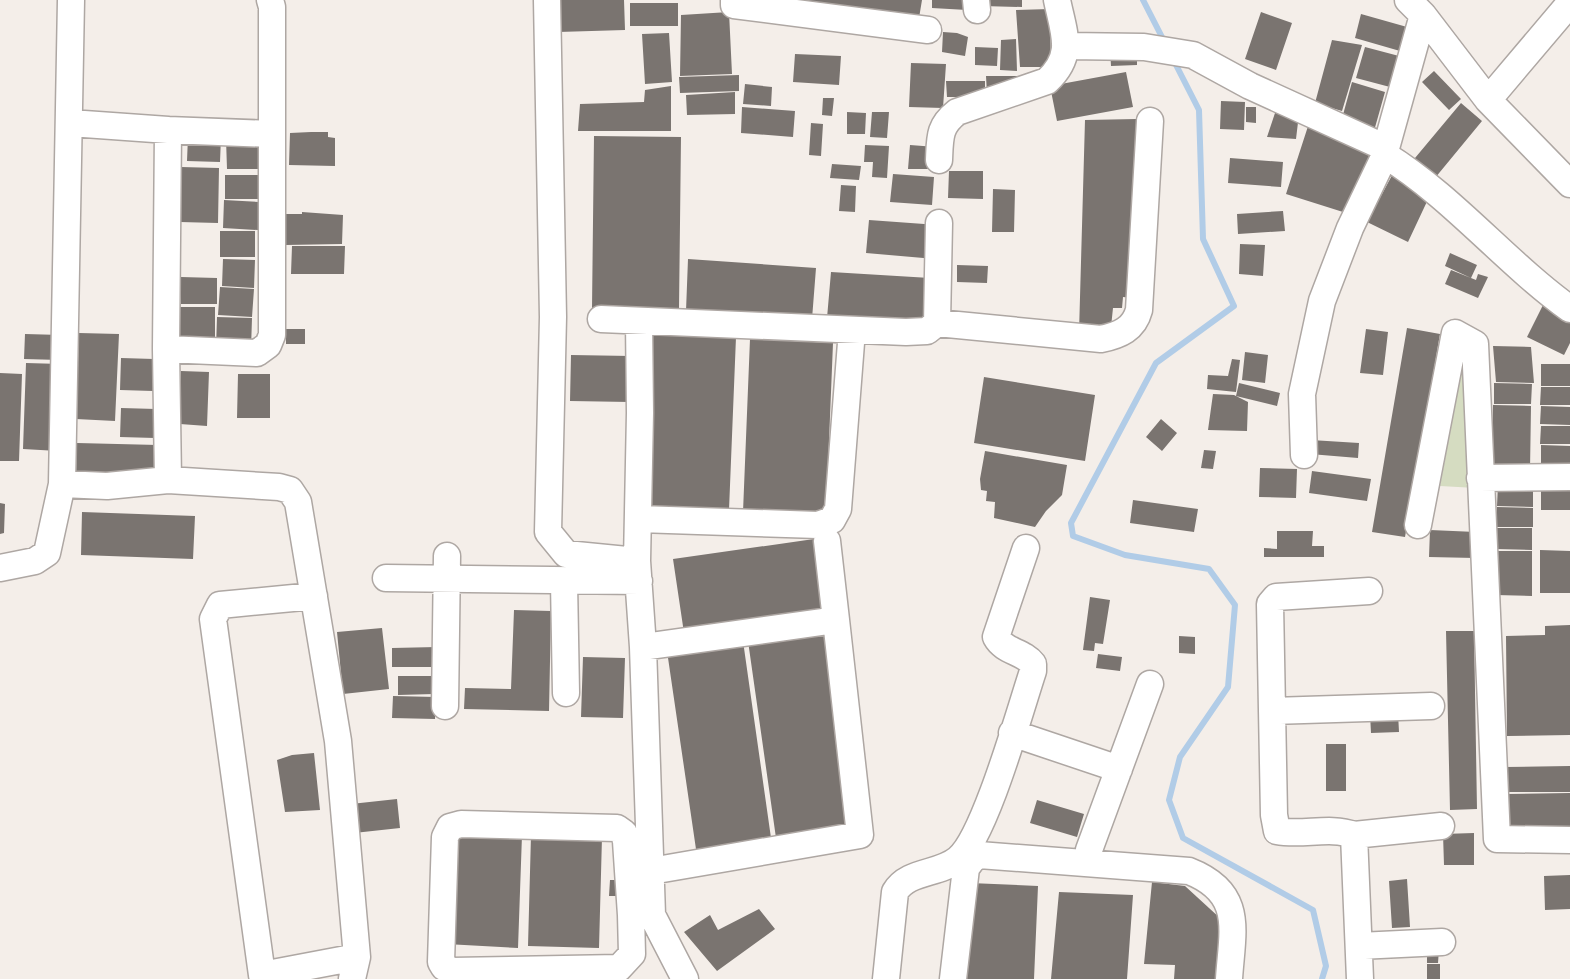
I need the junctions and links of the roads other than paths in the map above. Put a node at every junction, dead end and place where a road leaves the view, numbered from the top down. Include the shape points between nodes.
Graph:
1 (72, 0) edge
2 (270, 0) edge
3 (547, 0) edge
4 (734, 0) edge
5 (1057, 0) edge
6 (1570, 3) edge
7 (1415, 7) edge
8 (928, 30) dead end
9 (1067, 46) junction
10 (1488, 100) junction
11 (1150, 121) dead end
12 (70, 123) junction
13 (168, 130) junction
14 (272, 134) junction
15 (1385, 152) junction
16 (940, 160) dead end
17 (1570, 184) edge
18 (939, 223) dead end
19 (1570, 309) edge
20 (601, 319) dead end
21 (639, 320) junction
22 (937, 323) junction
23 (852, 330) junction
24 (166, 349) junction
25 (1304, 455) dead end
26 (1570, 477) edge
27 (1480, 478) junction
28 (168, 480) junction
29 (62, 484) junction
30 (639, 519) junction
31 (1418, 525) dead end
32 (827, 541) dead end
33 (1026, 548) dead end
34 (446, 567) junction
35 (0, 568) edge
36 (638, 571) junction
37 (386, 578) dead end
38 (564, 582) junction
39 (1369, 591) dead end
40 (314, 596) junction
41 (836, 620) junction
42 (643, 647) junction
43 (1150, 684) dead end
44 (566, 692) dead end
45 (445, 706) dead end
46 (1431, 706) dead end
47 (1272, 711) junction
48 (1012, 733) junction
49 (1119, 769) junction
50 (1441, 826) dead end
51 (1354, 835) junction
52 (1570, 840) edge
53 (1089, 850) dead end
54 (650, 871) junction
55 (641, 915) junction
56 (1442, 942) dead end
57 (1359, 946) junction
58 (354, 968) edge
59 (260, 977) edge
60 (685, 979) edge
61 (886, 979) edge
62 (953, 979) edge
63 (1229, 979) edge
64 (1360, 979) edge

1 - 12 street
2 - 14 street
3 - 36 street via 553,317 548,532 566,554
4 - 8 street via 734,5
5 - 9 street
6 - 10 street
7 - 10 street
7 - 15 street
9 - 15 street via 1144,47 1193,55
9 - 16 street via 1064,61 1047,82 957,112 945,122 940,137
10 - 17 street
11 - 22 street via 1139,310 1136,319 1122,334 1101,339
12 - 13 street
12 - 29 street
13 - 14 street
13 - 24 street
14 - 24 street via 272,335 268,345 257,353
15 - 19 street
15 - 25 street via 1350,228 1322,302 1302,394
18 - 22 street
20 - 21 street
21 - 23 street
21 - 30 street
22 - 23 street via 927,331
23 - 30 street via 838,509 832,520 818,525
24 - 28 street
26 - 27 street
27 - 31 street via 1475,344 1455,333
27 - 52 street via 1497,839
28 - 29 street via 107,486
28 - 40 street via 290,490 298,502
29 - 35 street via 47,553 35,561
30 - 36 street
32 - 41 street
33 - 48 street via 996,638 1000,645 1029,658 1033,664
34 - 37 street
34 - 38 street
34 - 45 street
36 - 38 street
36 - 42 street
38 - 44 street
39 - 47 street via 1276,597 1270,604
40 - 58 street via 338,741
40 - 59 street via 220,605 213,619
41 - 42 street
41 - 54 street via 860,835
42 - 54 street
43 - 49 street
46 - 47 street
47 - 51 street via 1277,831 1289,834 1344,831
48 - 49 street
48 - 61 street via 993,792 972,841 958,860 900,883 895,892
49 - 53 street
50 - 51 street
51 - 57 street
54 - 55 street
55 - 55 street via 632,954 619,968 452,971 444,968 441,962 445,837 450,827 461,824 617,828 624,833
55 - 60 street
56 - 57 street
57 - 64 street
58 - 59 street
62 - 63 street via 966,868 979,855 1189,871 1202,876 1224,897 1233,916

